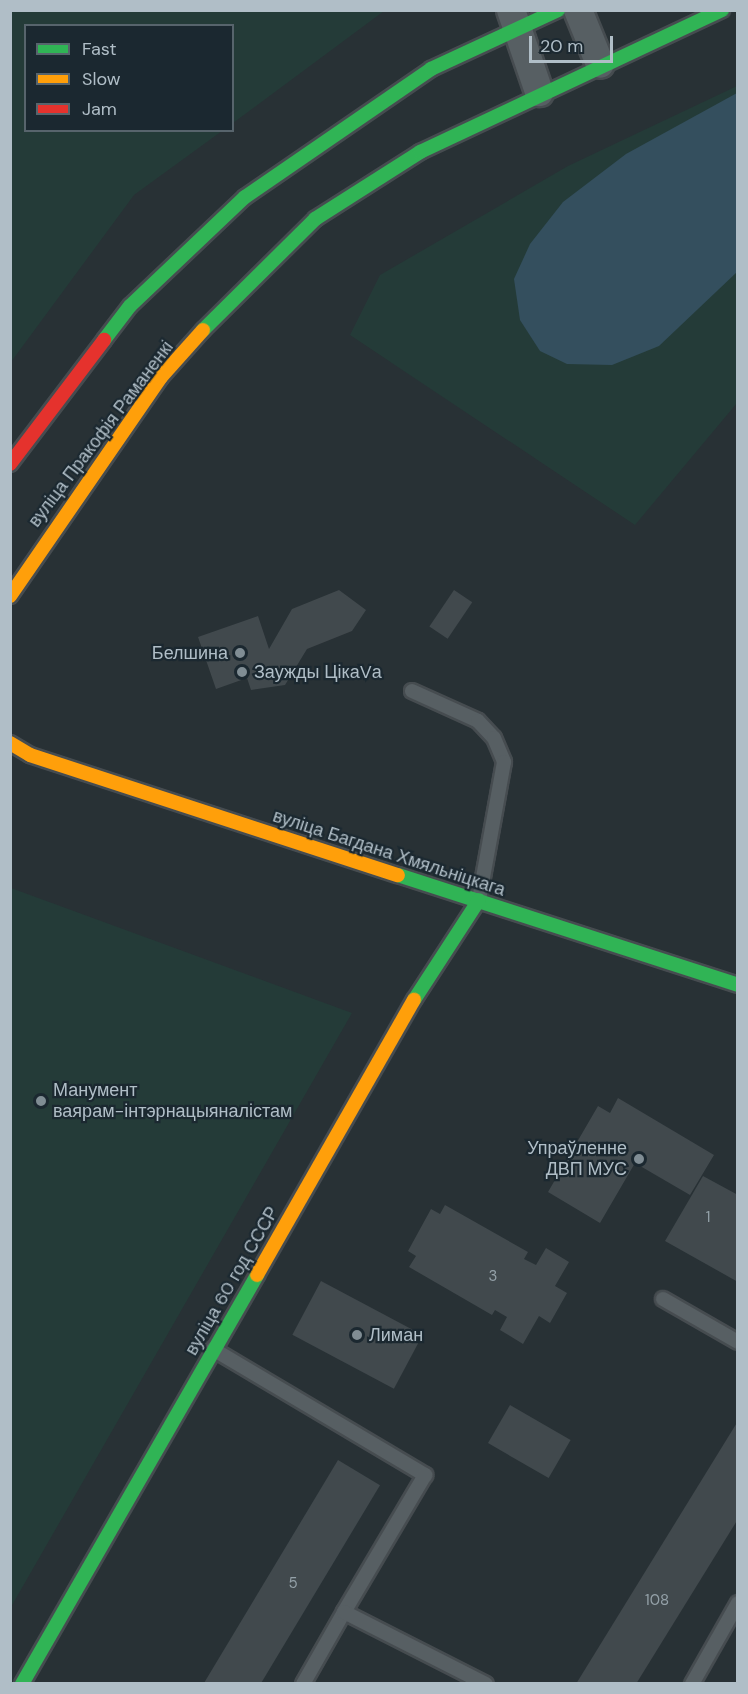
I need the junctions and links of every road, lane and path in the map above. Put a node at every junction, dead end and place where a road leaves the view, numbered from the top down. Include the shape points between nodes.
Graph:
1 (558, 10) edge
2 (578, 10) edge
3 (722, 10) edge
4 (514, 20) edge
5 (600, 64) junction
6 (539, 92) junction
7 (10, 464) edge
8 (10, 596) edge
9 (412, 691) dead end
10 (10, 743) edge
11 (10, 755) edge
12 (30, 755) junction
13 (478, 900) junction
14 (738, 985) edge
15 (663, 1299) dead end
16 (738, 1342) edge
17 (213, 1349) junction
18 (736, 1610) edge
19 (344, 1612) junction
20 (22, 1683) edge
21 (303, 1683) edge
22 (486, 1683) edge
23 (692, 1683) edge

1 - 4 street
2 - 5 street
3 - 5 street, вуліца Пракофія Раманенкі
4 - 6 street
4 - 7 street via 431,69 245,197 130,306
5 - 6 street, вуліца Пракофія Раманенкі
6 - 8 street, вуліца Пракофія Раманенкі via 420,152 315,219 234,294 161,377
9 - 13 lane via 478,721 494,738 504,762
10 - 12 street, вуліца Багдана Хмяльніцкага
11 - 12 street, вуліца Багдана Хмяльніцкага
12 - 13 street, вуліца Багдана Хмяльніцкага
13 - 14 street, вуліца Багдана Хмяльніцкага
13 - 17 street, вуліца 60 год СССР via 414,1001
15 - 16 lane
17 - 19 lane via 424,1475
17 - 20 street, вуліца 60 год СССР
18 - 23 lane
19 - 21 lane
19 - 22 lane

